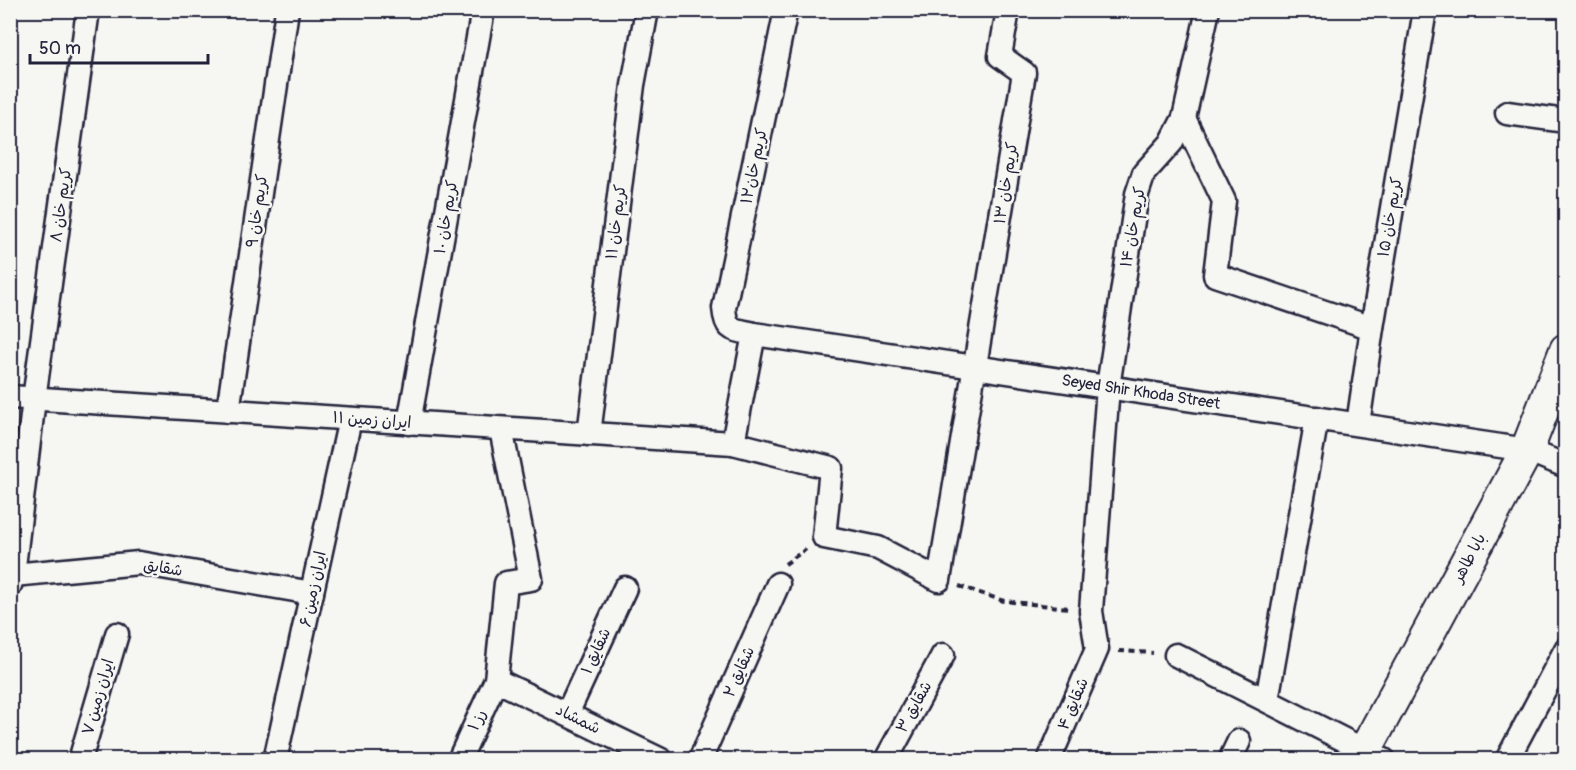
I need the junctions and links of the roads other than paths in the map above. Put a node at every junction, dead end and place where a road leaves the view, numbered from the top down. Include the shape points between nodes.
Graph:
1 (88, 10) edge
2 (287, 10) edge
3 (483, 10) edge
4 (647, 10) edge
5 (786, 10) edge
6 (1008, 10) edge
7 (1208, 10) edge
8 (1425, 10) edge
9 (1507, 113) dead end
10 (1184, 118) junction
11 (1566, 121) edge
12 (725, 323) joint
13 (1372, 328) junction
14 (754, 334) junction
15 (1566, 350) edge
16 (975, 367) junction
17 (1108, 387) junction
18 (10, 397) edge
19 (34, 399) junction
20 (228, 411) junction
21 (1317, 418) junction
22 (350, 419) junction
23 (409, 423) junction
24 (1358, 424) junction
25 (501, 429) junction
26 (589, 434) junction
27 (733, 444) junction
28 (1527, 450) junction
29 (1566, 466) edge
30 (12, 580) edge
31 (778, 584) road end
32 (625, 588) dead end
33 (312, 593) junction
34 (117, 634) dead end
35 (1097, 649) joint
36 (1566, 649) edge
37 (943, 655) dead end
38 (1176, 655) road end
39 (496, 680) junction
40 (1267, 700) junction
41 (567, 714) junction
42 (1370, 756) edge
43 (649, 757) edge
44 (80, 759) edge
45 (275, 759) edge
46 (459, 759) edge
47 (700, 759) edge
48 (886, 759) edge
49 (1049, 759) edge
50 (1507, 759) edge

1 - 19 street, کریم خان ۸
2 - 20 street, کریم خان ۹
3 - 23 street, کریم خان ۱۰
4 - 26 street, کریم خان ۱۱ via 633,85
5 - 12 street, کریم خان۱۲ via 724,308
6 - 16 street, کریم خان ۱۳ via 1000,56 1024,73
7 - 10 street, کریم خان ۱۴
8 - 13 street, کریم خان ۱۵
9 - 11 street
10 - 13 street via 1224,201 1215,275
10 - 17 street, کریم خان ۱۴ via 1171,143 1144,173 1137,194
12 - 14 street, Seyed Shir Khoda Street via 730,329
13 - 24 street, کریم خان ۱۵
14 - 16 street, Seyed Shir Khoda Street
14 - 27 street
15 - 28 street, بابا طاهر
16 - 17 street, Seyed Shir Khoda Street
16 - 27 street, ایران زمین ۱۱ via 939,580 878,548 824,537 831,468
17 - 21 street, Seyed Shir Khoda Street
17 - 35 street, کریم خان ۱۴ via 1091,611
18 - 19 street, ایران زمین ۱۱
19 - 20 street, ایران زمین ۱۱
19 - 30 street, کریم خان ۸
20 - 22 street, ایران زمین ۱۱
21 - 24 street, Seyed Shir Khoda Street
21 - 40 street
22 - 23 street, ایران زمین ۱۱
22 - 33 street, ایران زمین ۶
23 - 25 street, ایران زمین ۱۱
24 - 28 street, Seyed Shir Khoda Street
25 - 26 street, ایران زمین ۱۱
25 - 39 street, رز ۱ via 531,579 506,583
26 - 27 street, ایران زمین ۱۱
28 - 29 street, Seyed Shir Khoda Street
28 - 42 street, بابا طاهر
30 - 33 street, شقایق via 139,563
31 - 47 street, شقایق ۲
32 - 41 street, شقایق ۱
33 - 45 street, ایران زمین ۶
34 - 44 street, ایران زمین ۷
35 - 49 street, شقایق ۴
36 - 50 street
37 - 48 street, شقایق ۳
38 - 40 street
39 - 41 street, شمشاد
39 - 46 street, رز ۱
40 - 42 street
41 - 43 street, شمشاد

